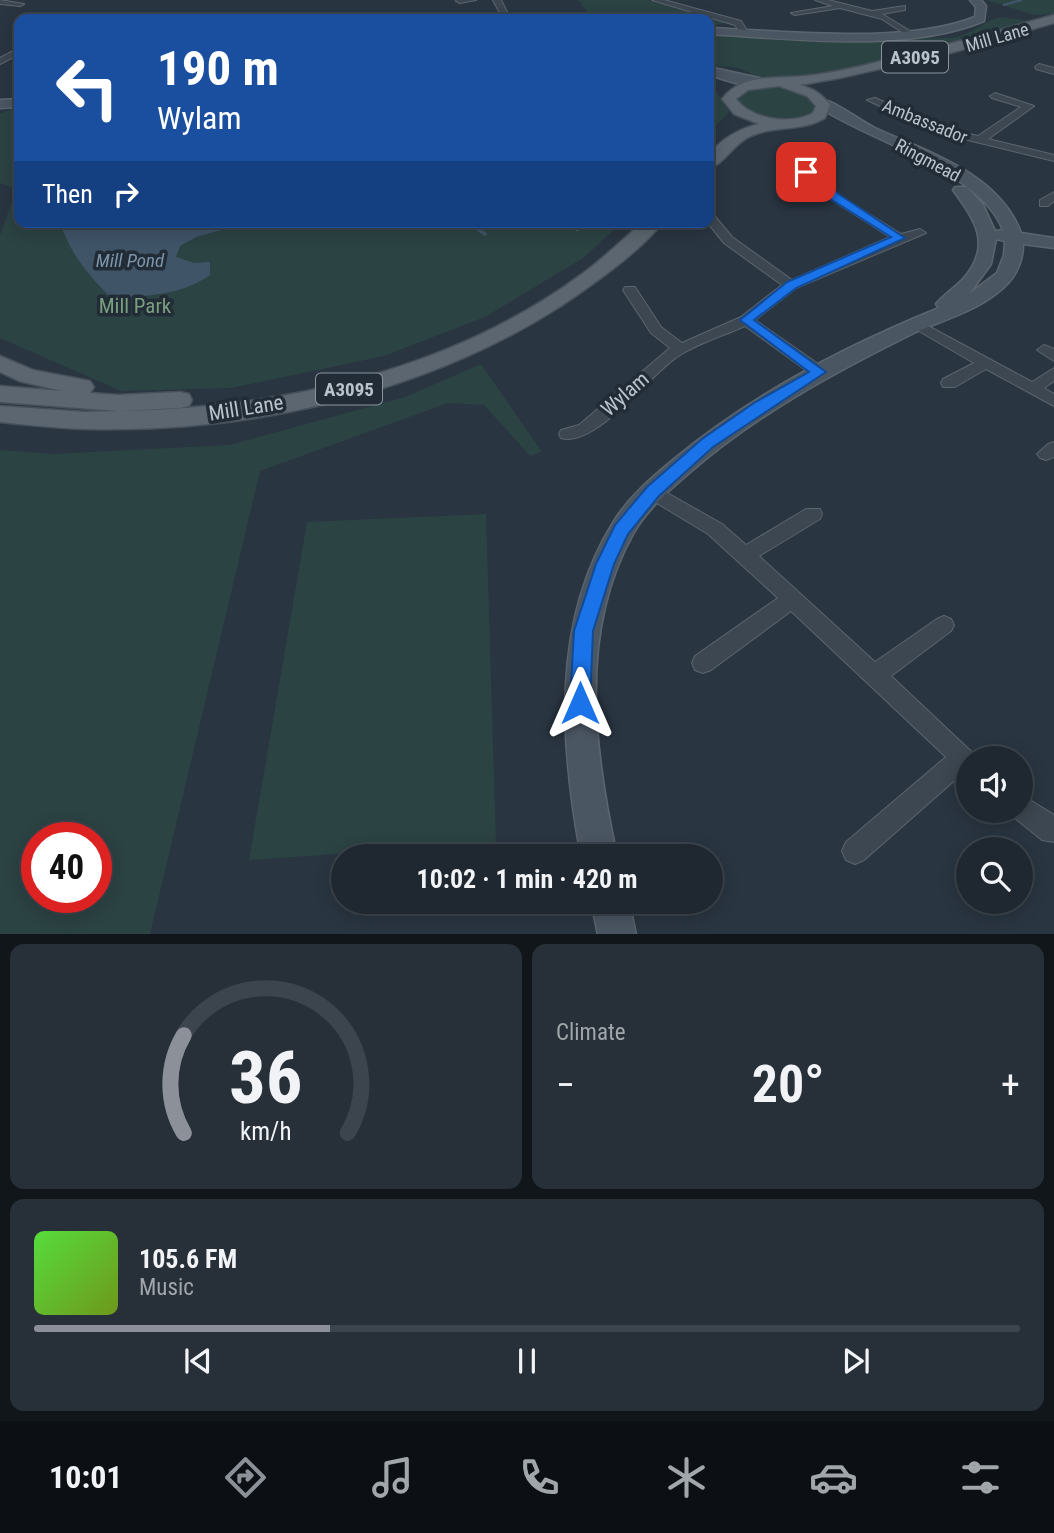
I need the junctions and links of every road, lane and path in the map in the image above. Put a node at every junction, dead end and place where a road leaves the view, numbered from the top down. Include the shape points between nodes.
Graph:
1 (472, 0) edge
2 (657, 0) edge
3 (819, 0) edge
4 (975, 0) edge
5 (460, 1) edge
6 (0, 2) edge
7 (20, 4) dead end
8 (842, 6) junction
9 (902, 8) dead end
10 (795, 13) dead end
11 (874, 13) junction
12 (706, 14) edge
13 (714, 16) edge
14 (1054, 19) edge
15 (1054, 26) edge
16 (714, 31) edge
17 (744, 32) junction
18 (911, 34) junction
19 (1039, 67) dead end
20 (1054, 71) edge
21 (714, 72) edge
22 (769, 83) junction
23 (714, 84) edge
24 (995, 96) dead end
25 (820, 100) junction
26 (872, 100) dead end
27 (732, 103) junction
28 (809, 121) junction
29 (789, 124) junction
30 (723, 126) joint
31 (714, 137) edge
32 (978, 141) junction
33 (786, 155) dead end
34 (714, 157) edge
35 (1054, 158) edge
36 (714, 223) edge
37 (626, 228) edge
38 (647, 228) edge
39 (920, 233) dead end
40 (989, 233) junction
41 (1014, 237) junction
42 (899, 238) junction
43 (1054, 243) edge
44 (791, 285) junction
45 (630, 290) dead end
46 (746, 320) junction
47 (917, 324) junction
48 (681, 350) junction
49 (987, 362) junction
50 (0, 363) edge
51 (819, 372) junction
52 (1054, 373) edge
53 (949, 383) dead end
54 (1033, 389) junction
55 (0, 394) edge
56 (191, 400) junction
57 (1054, 401) edge
58 (0, 414) edge
59 (567, 434) dead end
60 (653, 492) junction
61 (813, 514) dead end
62 (745, 555) junction
63 (792, 599) junction
64 (944, 625) dead end
65 (703, 663) dead end
66 (874, 675) junction
67 (956, 752) edge
68 (956, 768) edge
69 (1033, 816) edge
70 (1054, 828) edge
71 (596, 844) edge
72 (855, 852) dead end
73 (613, 914) edge
74 (617, 934) edge

1 - 5 street
2 - 12 street
3 - 8 street
4 - 18 street via 983,13 976,22 947,31
6 - 7 street
8 - 10 street
8 - 11 street
9 - 11 street
11 - 18 street
13 - 17 street via 738,23
14 - 22 main road, Mill Lane / A3095 via 941,52 827,77
15 - 25 main road, Mill Lane / A3095 via 829,83 821,88
16 - 17 street
17 - 18 street
19 - 20 street
21 - 22 street
22 - 25 main road via 805,90
22 - 27 main road, Mill Lane / A3095 via 736,89
23 - 27 street
24 - 32 street, Ambassador via 1032,104
25 - 28 main road, Mill Lane / A3095 via 821,113
25 - 41 street, Ringmead via 841,116 970,183 1000,210
26 - 32 street, Ambassador
27 - 29 main road via 755,118
27 - 30 main road
28 - 29 main road
28 - 40 street, Ringmead via 851,129 934,172 970,198
29 - 34 main road via 740,134
30 - 31 main road
32 - 35 street, Ambassador
33 - 42 street via 836,198
36 - 44 street via 728,240
37 - 56 main road, Mill Lane / A3095 via 552,287 487,323 422,351 303,383
38 - 58 main road, Mill Lane / A3095 via 595,275 537,314 475,346 392,376 284,403 173,418 92,422
39 - 42 street, Wylam
40 - 41 street
40 - 47 street via 979,272 958,295
41 - 43 street
41 - 47 street via 1011,265 1003,279 972,301
42 - 44 street, Wylam
44 - 46 street, Wylam
45 - 48 street via 656,330
46 - 48 street, Wylam
46 - 51 street
47 - 49 street
47 - 51 street
48 - 59 street, Wylam via 585,429
49 - 53 street
49 - 54 street
50 - 56 main road, A3095 via 43,380
51 - 60 street via 708,443
52 - 54 street
54 - 57 street
55 - 56 main road, Mill Lane / A3095 via 105,402
60 - 62 street via 715,529
60 - 71 street via 621,530 584,631 579,675 581,731
61 - 62 street
62 - 63 street
63 - 65 street
63 - 66 street
64 - 66 street
66 - 67 street
68 - 72 street
69 - 70 street via 1051,831
73 - 74 street

